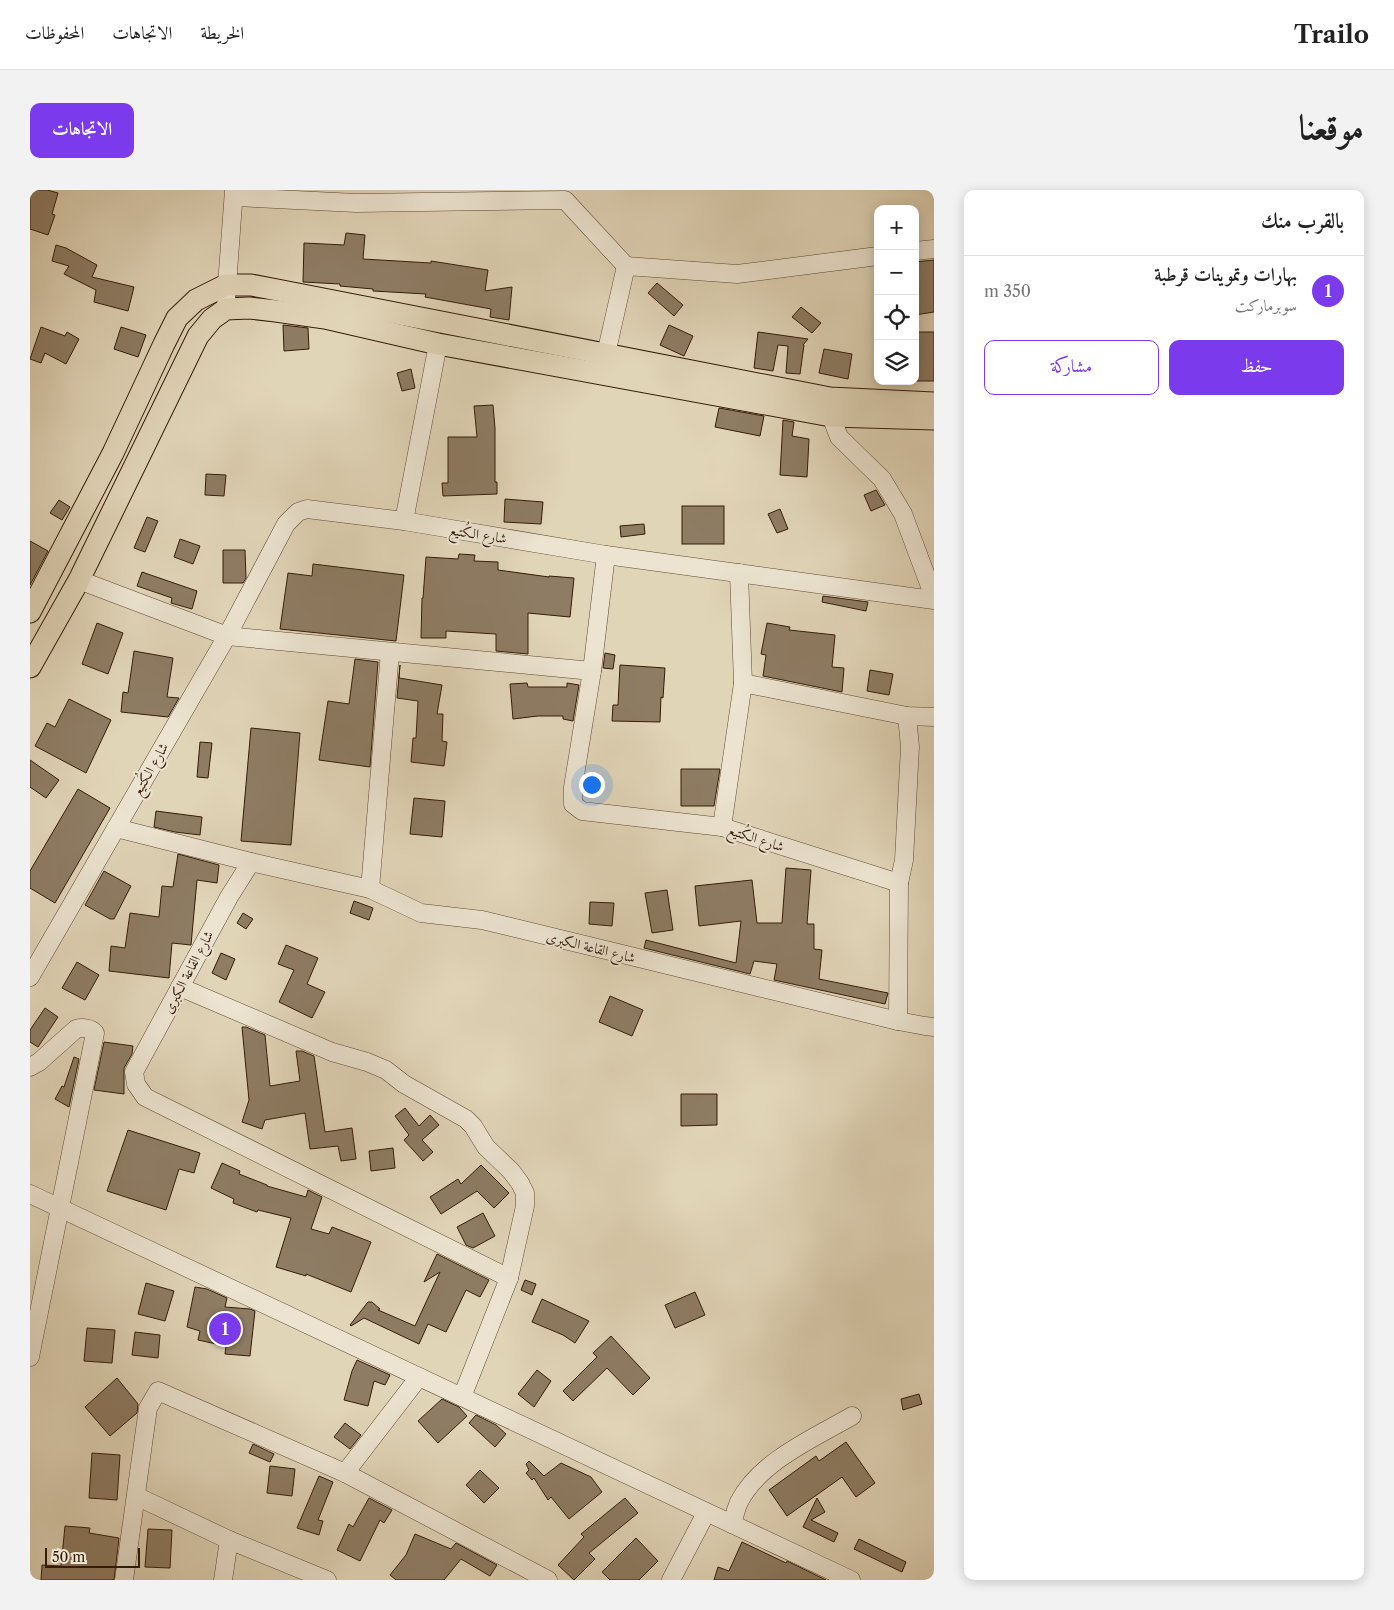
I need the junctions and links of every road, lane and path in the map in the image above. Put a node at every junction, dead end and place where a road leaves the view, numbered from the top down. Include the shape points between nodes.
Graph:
1 (234, 194) edge
2 (562, 195) edge
3 (364, 196) edge
4 (934, 248) edge
5 (919, 250) edge
6 (874, 257) edge
7 (626, 266) junction
8 (226, 285) junction
9 (226, 309) junction
10 (438, 344) junction
11 (606, 354) junction
12 (934, 402) edge
13 (831, 416) junction
14 (934, 419) edge
15 (404, 521) junction
16 (606, 555) junction
17 (739, 573) junction
18 (79, 580) junction
19 (934, 599) edge
20 (30, 612) edge
21 (227, 636) junction
22 (390, 652) junction
23 (30, 667) edge
24 (592, 671) junction
25 (743, 683) junction
26 (907, 716) junction
27 (934, 718) edge
28 (722, 827) junction
29 (116, 828) junction
30 (251, 862) junction
31 (899, 883) junction
32 (370, 889) junction
33 (30, 977) edge
34 (180, 987) junction
35 (898, 1021) junction
36 (934, 1027) edge
37 (30, 1067) edge
38 (30, 1194) edge
39 (60, 1208) junction
40 (509, 1278) junction
41 (30, 1355) edge
42 (419, 1377) junction
43 (462, 1397) junction
44 (852, 1416) dead end
45 (345, 1473) junction
46 (136, 1496) junction
47 (706, 1513) junction
48 (732, 1524) junction
49 (229, 1540) junction
50 (528, 1575) edge
51 (124, 1580) edge
52 (223, 1580) edge
53 (327, 1580) edge
54 (548, 1580) edge
55 (671, 1580) edge
56 (851, 1580) edge

1 - 3 street
1 - 8 street
2 - 3 street
2 - 7 street
4 - 5 street
6 - 7 street via 737,274
7 - 11 street
8 - 9 street
8 - 11 main road via 251,285
8 - 20 main road via 196,300 178,318 113,453
9 - 10 main road via 249,308 325,318
9 - 18 main road via 212,319 198,336
10 - 13 main road
10 - 15 street
11 - 12 main road via 830,398
13 - 14 main road
13 - 19 street via 840,437 882,479 899,507
15 - 16 street, شارع الكُتيع
15 - 21 street, شارع الكُتيع via 318,509 298,512 286,524
16 - 17 street
16 - 24 street, شارع الكُتيع
17 - 19 street
17 - 25 street
18 - 21 street
18 - 23 main road
21 - 22 street
21 - 29 street, شارع الكُتيع
22 - 24 street
22 - 32 street
24 - 28 street, شارع الكُتيع via 573,804 582,811
25 - 26 street
25 - 28 street
26 - 27 street
26 - 31 street via 910,748 904,860
28 - 31 street, شارع الكُتيع
29 - 30 street, شارع القاعة الكبرى
29 - 33 street, شارع الكُتيع
30 - 32 street, شارع القاعة الكبرى
30 - 34 street, شارع القاعة الكبرى
31 - 35 street
32 - 35 street, شارع القاعة الكبرى via 421,913 482,920
34 - 40 street via 332,1052 386,1070 474,1126 486,1147 511,1171 525,1193
34 - 40 street, شارع القاعة الكبرى via 134,1072 136,1084 145,1097
35 - 36 street, شارع القاعة الكبرى
37 - 39 street via 76,1029 95,1033
38 - 39 street
39 - 41 street
39 - 42 street
40 - 43 street
42 - 43 street
42 - 45 street
43 - 47 street
44 - 48 street via 783,1456 759,1476 739,1502
45 - 46 street via 158,1390 148,1408
45 - 50 street
46 - 49 street
46 - 51 street
47 - 48 street
47 - 55 street
48 - 56 street
49 - 52 street
49 - 53 street
50 - 54 street

